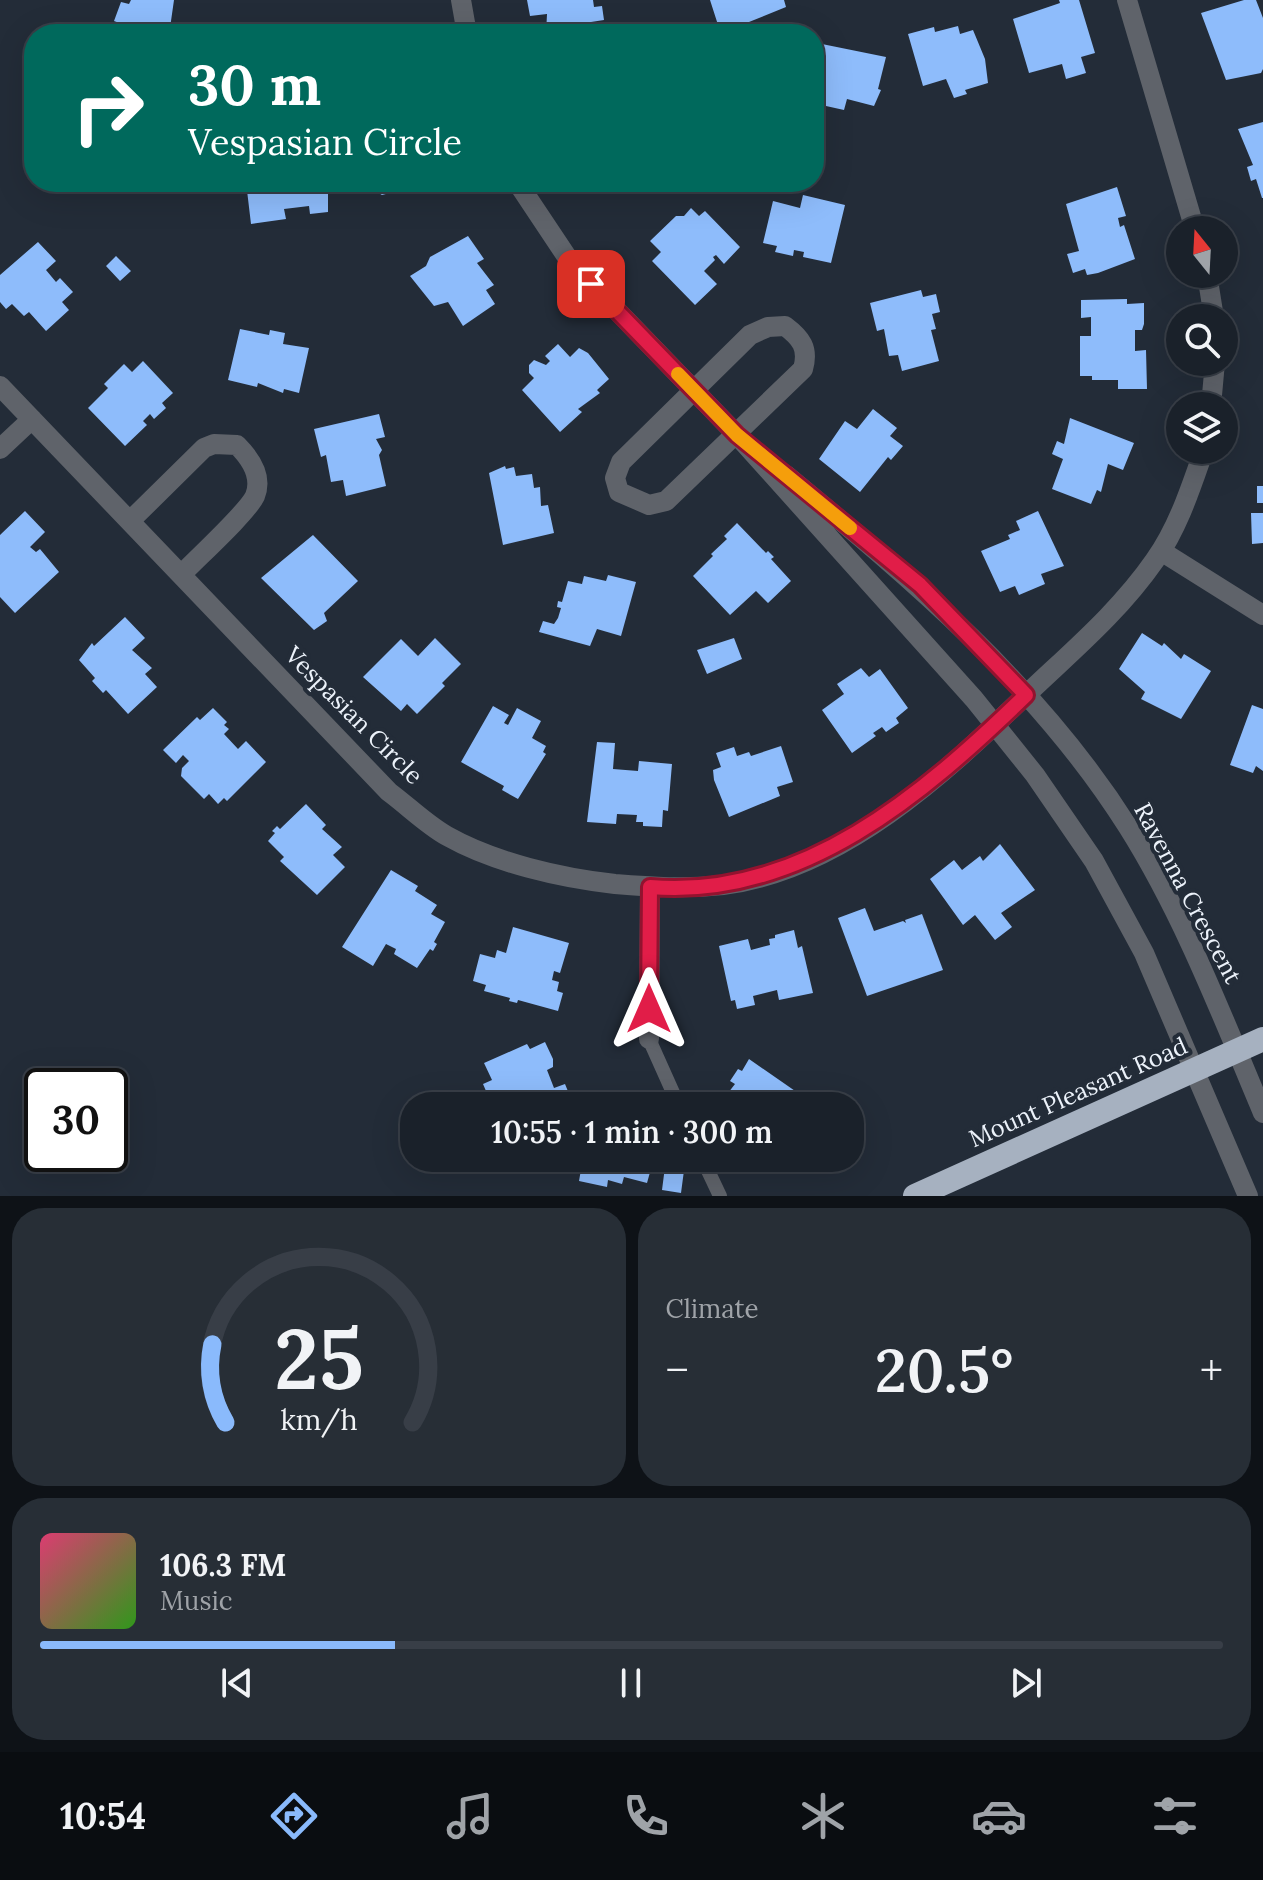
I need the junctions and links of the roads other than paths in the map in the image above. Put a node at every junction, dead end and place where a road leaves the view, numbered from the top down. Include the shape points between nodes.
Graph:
1 (461, 0) edge
2 (1127, 0) edge
3 (465, 24) edge
4 (524, 192) edge
5 (1191, 216) edge
6 (0, 386) edge
7 (693, 390) junction
8 (32, 419) junction
9 (737, 435) junction
10 (0, 449) edge
11 (1199, 464) edge
12 (130, 521) junction
13 (1161, 551) junction
14 (181, 575) junction
15 (1263, 615) edge
16 (1026, 695) junction
17 (995, 725) junction
18 (650, 887) junction
19 (649, 1039) joint
20 (1263, 1039) edge
21 (1237, 1051) junction
22 (1195, 1070) junction
23 (673, 1092) edge
24 (1263, 1113) edge
25 (709, 1172) edge
26 (720, 1196) edge
27 (915, 1196) edge
28 (1248, 1196) edge

1 - 3 street
2 - 5 street
4 - 7 street, Ravenna Crescent via 571,263
6 - 8 street, Vespasian Circle
7 - 9 street, Ravenna Crescent
7 - 9 street via 750,335 785,326 801,338 807,356 803,369
7 - 9 street via 621,462 615,478 619,492 649,505 666,501
8 - 10 street
8 - 12 street, Vespasian Circle
9 - 16 street, Ravenna Crescent via 920,585
9 - 17 street, Ravenna Crescent
11 - 13 street, Vespasian Circle
12 - 14 street, Vespasian Circle
12 - 14 street via 204,448 237,445 250,458 257,479 254,497
13 - 15 street
13 - 16 street, Vespasian Circle via 1120,606
14 - 18 street, Vespasian Circle via 389,792 447,836 576,880
16 - 17 street, Vespasian Circle
16 - 21 street, Ravenna Crescent via 1069,744 1128,827 1194,952
17 - 18 street, Vespasian Circle via 905,800 817,855 726,885
17 - 22 street, Ravenna Crescent via 1094,861 1144,953
18 - 19 street
19 - 23 lane
20 - 21 highway, Mount Pleasant Road
21 - 22 highway, Mount Pleasant Road
21 - 24 street, Ravenna Crescent
22 - 27 highway, Mount Pleasant Road
22 - 28 street, Ravenna Crescent
25 - 26 lane

